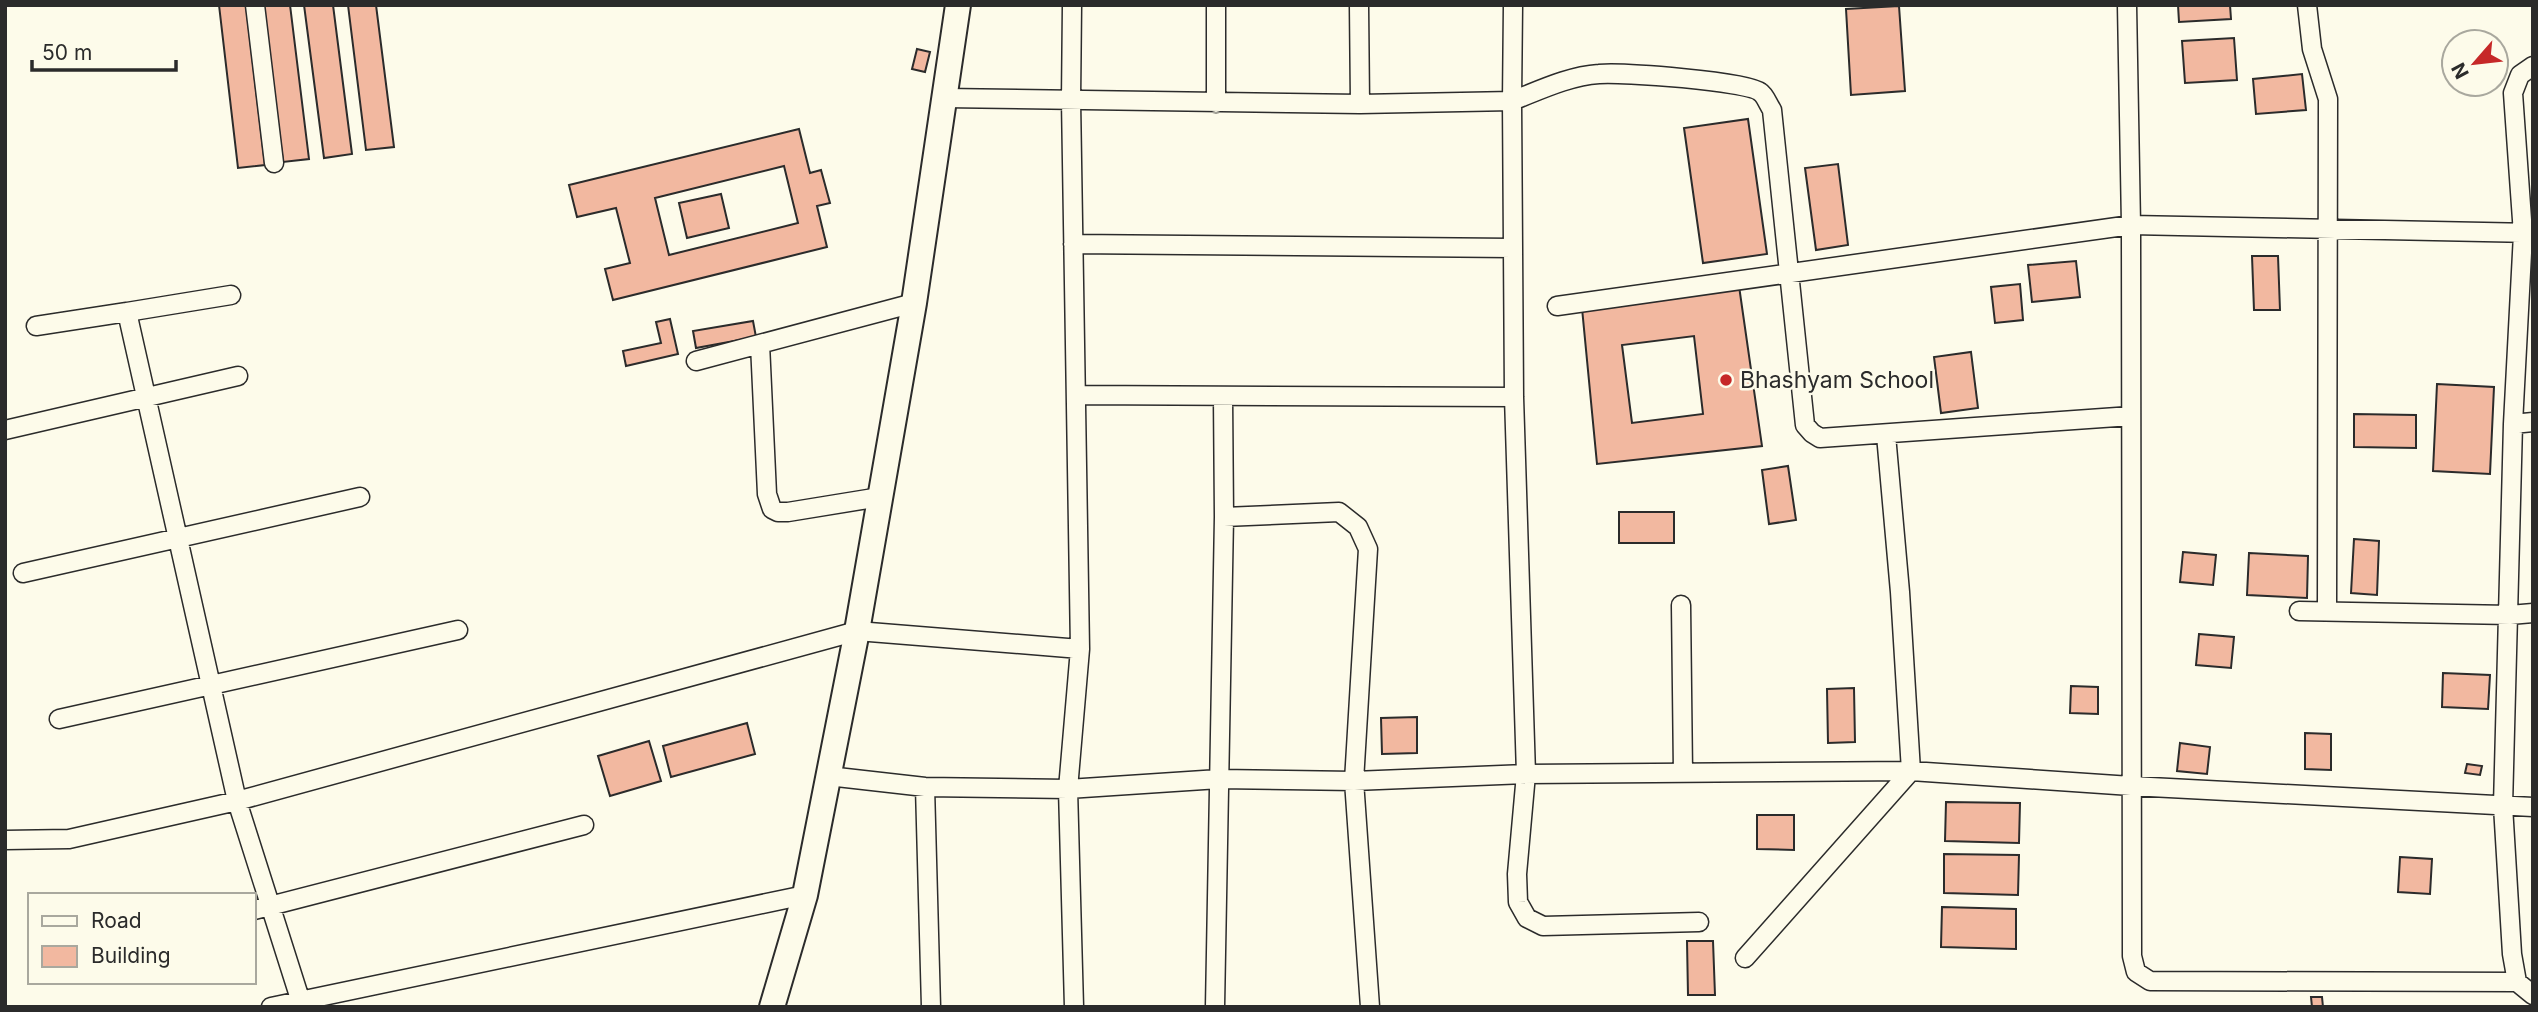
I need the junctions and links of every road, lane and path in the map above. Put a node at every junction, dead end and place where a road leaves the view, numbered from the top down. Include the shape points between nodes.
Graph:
1 (256, 5) edge
2 (958, 5) edge
3 (1073, 5) edge
4 (1216, 5) edge
5 (1359, 5) edge
6 (1513, 5) edge
7 (2127, 5) edge
8 (2307, 5) edge
9 (2533, 66) edge
10 (944, 98) junction
11 (1071, 100) junction
12 (1512, 101) junction
13 (1216, 103) junction
14 (1360, 104) junction
15 (274, 163) dead end
16 (2131, 225) junction
17 (2329, 230) junction
18 (2528, 234) edge
19 (1073, 244) junction
20 (1513, 248) junction
21 (1790, 274) junction
22 (231, 295) dead end
23 (914, 303) junction
24 (1557, 306) dead end
25 (127, 312) junction
26 (36, 326) dead end
27 (760, 344) junction
28 (696, 361) dead end
29 (238, 376) dead end
30 (1076, 395) junction
31 (146, 397) junction
32 (1223, 397) junction
33 (1514, 397) junction
34 (2131, 416) junction
35 (2533, 422) edge
36 (2513, 424) junction
37 (5, 430) edge
38 (1886, 435) junction
39 (360, 497) dead end
40 (880, 497) junction
41 (1224, 517) junction
42 (178, 537) junction
43 (23, 573) dead end
44 (1681, 605) dead end
45 (2327, 609) junction
46 (2299, 611) dead end
47 (2533, 613) edge
48 (2510, 615) junction
49 (458, 631) dead end
50 (857, 631) junction
51 (1080, 649) junction
52 (211, 684) junction
53 (59, 719) dead end
54 (1912, 771) junction
55 (1683, 773) junction
56 (1526, 774) junction
57 (828, 776) junction
58 (1219, 779) junction
59 (1354, 781) junction
60 (925, 786) junction
61 (2131, 786) junction
62 (1068, 789) junction
63 (237, 802) junction
64 (2503, 806) junction
65 (2533, 807) edge
66 (584, 825) dead end
67 (5, 840) edge
68 (805, 895) junction
69 (262, 908) edge
70 (1699, 922) dead end
71 (1745, 958) dead end
72 (2517, 982) junction
73 (2533, 995) edge
74 (300, 999) junction
75 (271, 1007) edge
76 (772, 1007) edge
77 (931, 1007) edge
78 (1074, 1007) edge
79 (1214, 1007) edge
80 (1370, 1007) edge

1 - 15 street
2 - 10 street
3 - 11 street
4 - 13 street
5 - 14 street
6 - 12 street
7 - 16 street
8 - 17 street via 2312,49 2328,99
9 - 18 street via 2520,75 2513,93
10 - 11 street
10 - 23 street
11 - 13 street
11 - 19 street
12 - 14 street
12 - 20 street
12 - 21 street via 1571,79 1601,74 1726,83 1761,92 1772,110
13 - 14 street
16 - 17 street
16 - 21 street
16 - 34 street
17 - 18 street
17 - 45 street
18 - 36 street
19 - 20 street
19 - 30 street
20 - 33 street
21 - 24 street
21 - 38 street via 1805,425 1820,438
22 - 25 street
23 - 27 street
23 - 40 street
25 - 26 street
25 - 31 street
27 - 28 street
27 - 40 street via 767,494 772,509 788,512
29 - 31 street
30 - 32 street
30 - 51 street
31 - 37 street
31 - 42 street
32 - 33 street
32 - 41 street
33 - 56 street
34 - 38 street
34 - 61 street
35 - 36 street
36 - 48 street
38 - 54 street
39 - 42 street
40 - 50 street
41 - 58 street
41 - 59 street via 1339,513 1358,527 1368,549
42 - 43 street
42 - 52 street
44 - 55 street
45 - 46 street
45 - 48 street
47 - 48 street
48 - 64 street
49 - 52 street
50 - 51 street
50 - 57 street
50 - 63 street
51 - 62 street
52 - 53 street
52 - 63 street
54 - 55 street
54 - 61 street
54 - 71 street
55 - 56 street
56 - 59 street
56 - 70 street via 1517,874 1518,902 1527,918 1543,926
57 - 60 street
57 - 68 street
58 - 59 street
58 - 62 street
58 - 79 street
59 - 80 street
60 - 62 street
60 - 77 street
61 - 64 street
61 - 72 street via 2132,956 2136,971 2150,981
62 - 78 street
63 - 67 street via 69,839
63 - 69 street
64 - 65 street
64 - 72 street via 2511,954
66 - 69 street
68 - 74 street
68 - 76 street
69 - 74 street
72 - 73 street
74 - 75 street

